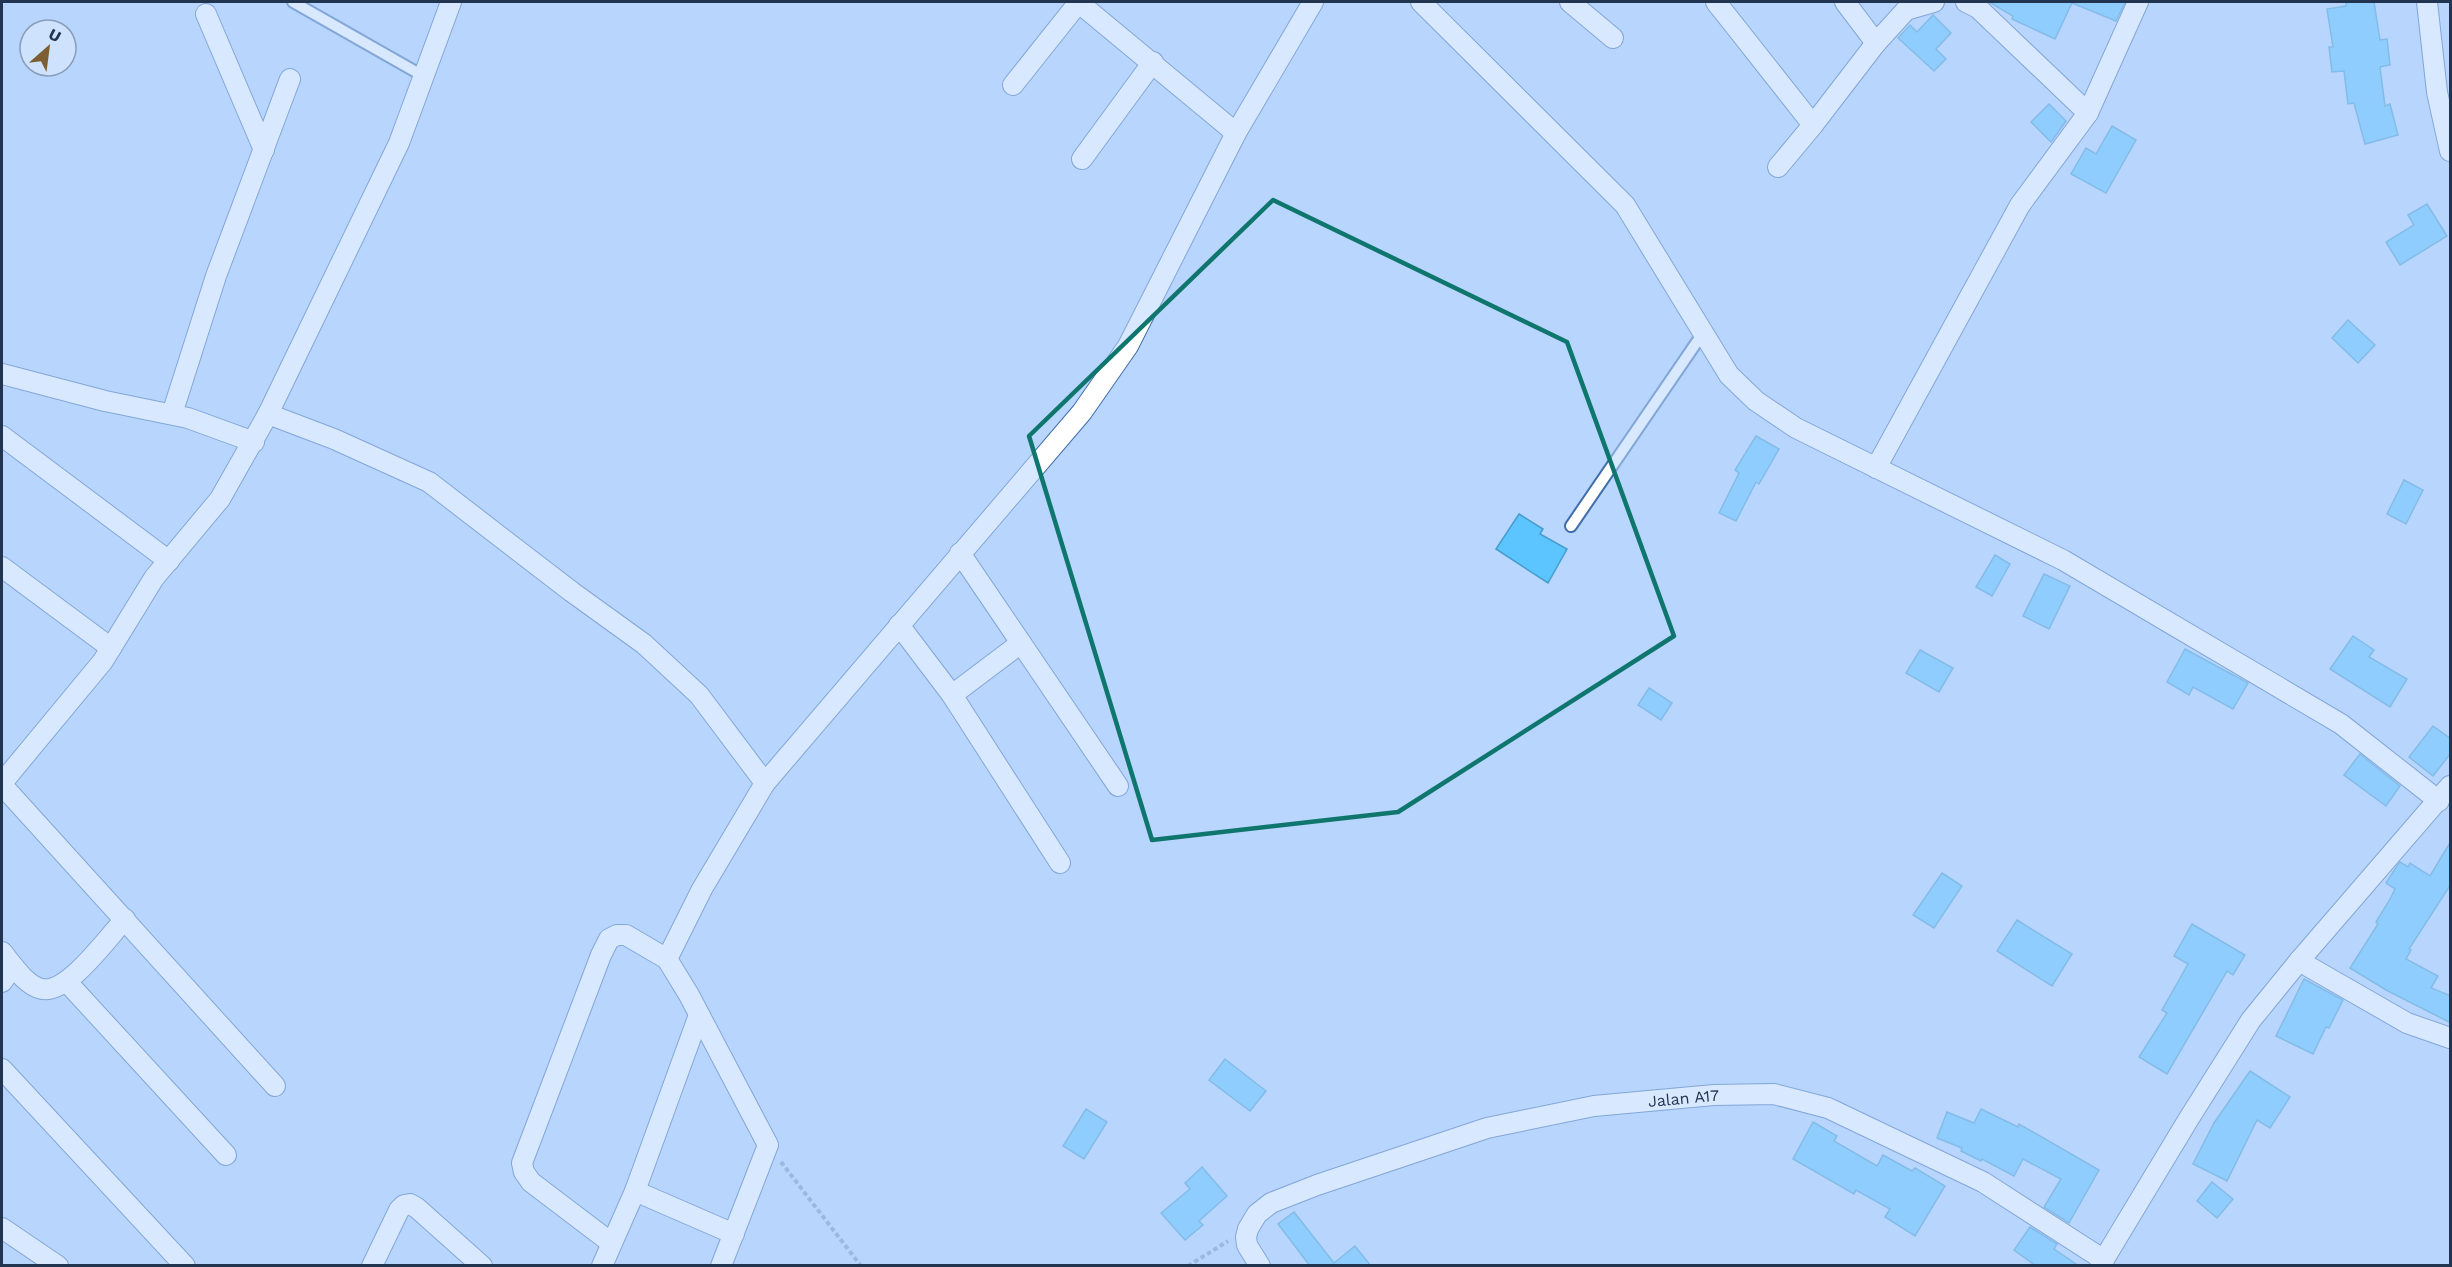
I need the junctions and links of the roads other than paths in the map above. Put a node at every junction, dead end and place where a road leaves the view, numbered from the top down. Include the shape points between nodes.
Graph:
1 (293, 2) edge
2 (451, 2) edge
3 (1078, 2) edge
4 (1313, 2) edge
5 (1420, 2) edge
6 (1570, 2) edge
7 (1716, 2) edge
8 (1845, 2) edge
9 (1934, 2) edge
10 (1966, 2) edge
11 (2138, 2) edge
12 (2427, 2) edge
13 (206, 14) dead end
14 (1613, 38) dead end
15 (1876, 43) junction
16 (2442, 56) edge
17 (1153, 62) junction
18 (424, 77) junction
19 (290, 79) dead end
20 (1013, 84) dead end
21 (2088, 113) junction
22 (1813, 125) junction
23 (1236, 133) junction
24 (264, 150) junction
25 (2451, 151) edge
26 (1082, 159) dead end
27 (1778, 166) dead end
28 (1703, 333) junction
29 (2, 374) edge
30 (172, 414) junction
31 (268, 414) junction
32 (2, 436) edge
33 (254, 442) junction
34 (1876, 468) junction
35 (1571, 526) dead end
36 (960, 553) junction
37 (169, 561) junction
38 (2, 567) edge
39 (899, 625) junction
40 (1021, 643) junction
41 (111, 648) junction
42 (952, 695) junction
43 (765, 783) junction
44 (2, 784) edge
45 (1118, 786) dead end
46 (2445, 794) edge
47 (1060, 863) dead end
48 (125, 919) junction
49 (667, 958) junction
50 (7, 959) edge
51 (2299, 961) junction
52 (2, 982) edge
53 (67, 982) junction
54 (699, 1015) junction
55 (2451, 1038) edge
56 (2, 1069) edge
57 (275, 1086) dead end
58 (226, 1155) dead end
59 (635, 1191) junction
60 (2, 1228) edge
61 (734, 1234) junction
62 (610, 1242) junction
63 (2102, 1263) edge
64 (58, 1266) edge
65 (185, 1266) edge
66 (372, 1266) edge
67 (482, 1266) edge
68 (602, 1266) edge
69 (721, 1266) edge
70 (1260, 1266) edge

1 - 18 lane
2 - 18 street
3 - 17 street
3 - 20 street
4 - 23 street
5 - 28 street via 1625,205
6 - 14 street
7 - 22 street
8 - 15 street
9 - 15 street via 1906,10
10 - 21 street via 1978,8
11 - 21 street
12 - 16 street
13 - 24 street
15 - 22 street
16 - 25 street via 2438,92
17 - 23 street
17 - 26 street
18 - 31 street via 399,143
19 - 24 street
21 - 34 street via 2020,205
22 - 27 street
23 - 36 street via 1128,346 1082,412
24 - 30 street via 216,276
28 - 34 street via 1729,375 1756,401 1796,428
28 - 35 lane
29 - 30 street
30 - 33 street
31 - 33 street
31 - 43 street via 429,482 644,644 699,695
32 - 37 street
33 - 37 street via 220,500
34 - 46 street via 2063,560 2341,724
36 - 39 street
36 - 40 street
37 - 41 street via 154,578
38 - 41 street
39 - 42 street
39 - 43 street
40 - 42 street
40 - 45 street
41 - 44 street
42 - 47 street
43 - 49 street via 702,889
44 - 48 street
46 - 51 street
48 - 53 street
48 - 57 street
49 - 54 street
49 - 62 street via 626,935 609,939 522,1163 531,1182
50 - 52 street
50 - 53 street via 30,983 42,989
51 - 55 street via 2407,1023
51 - 63 street via 2251,1020
53 - 58 street
54 - 59 street
54 - 61 street via 768,1145
56 - 65 street
59 - 61 street
59 - 62 street
60 - 64 street
61 - 69 street
62 - 68 street
63 - 70 street, Jalan A17 via 1983,1182 1828,1108 1774,1094 1594,1106 1487,1128 1271,1203 1248,1228 1247,1245
66 - 67 street via 399,1210 410,1204

